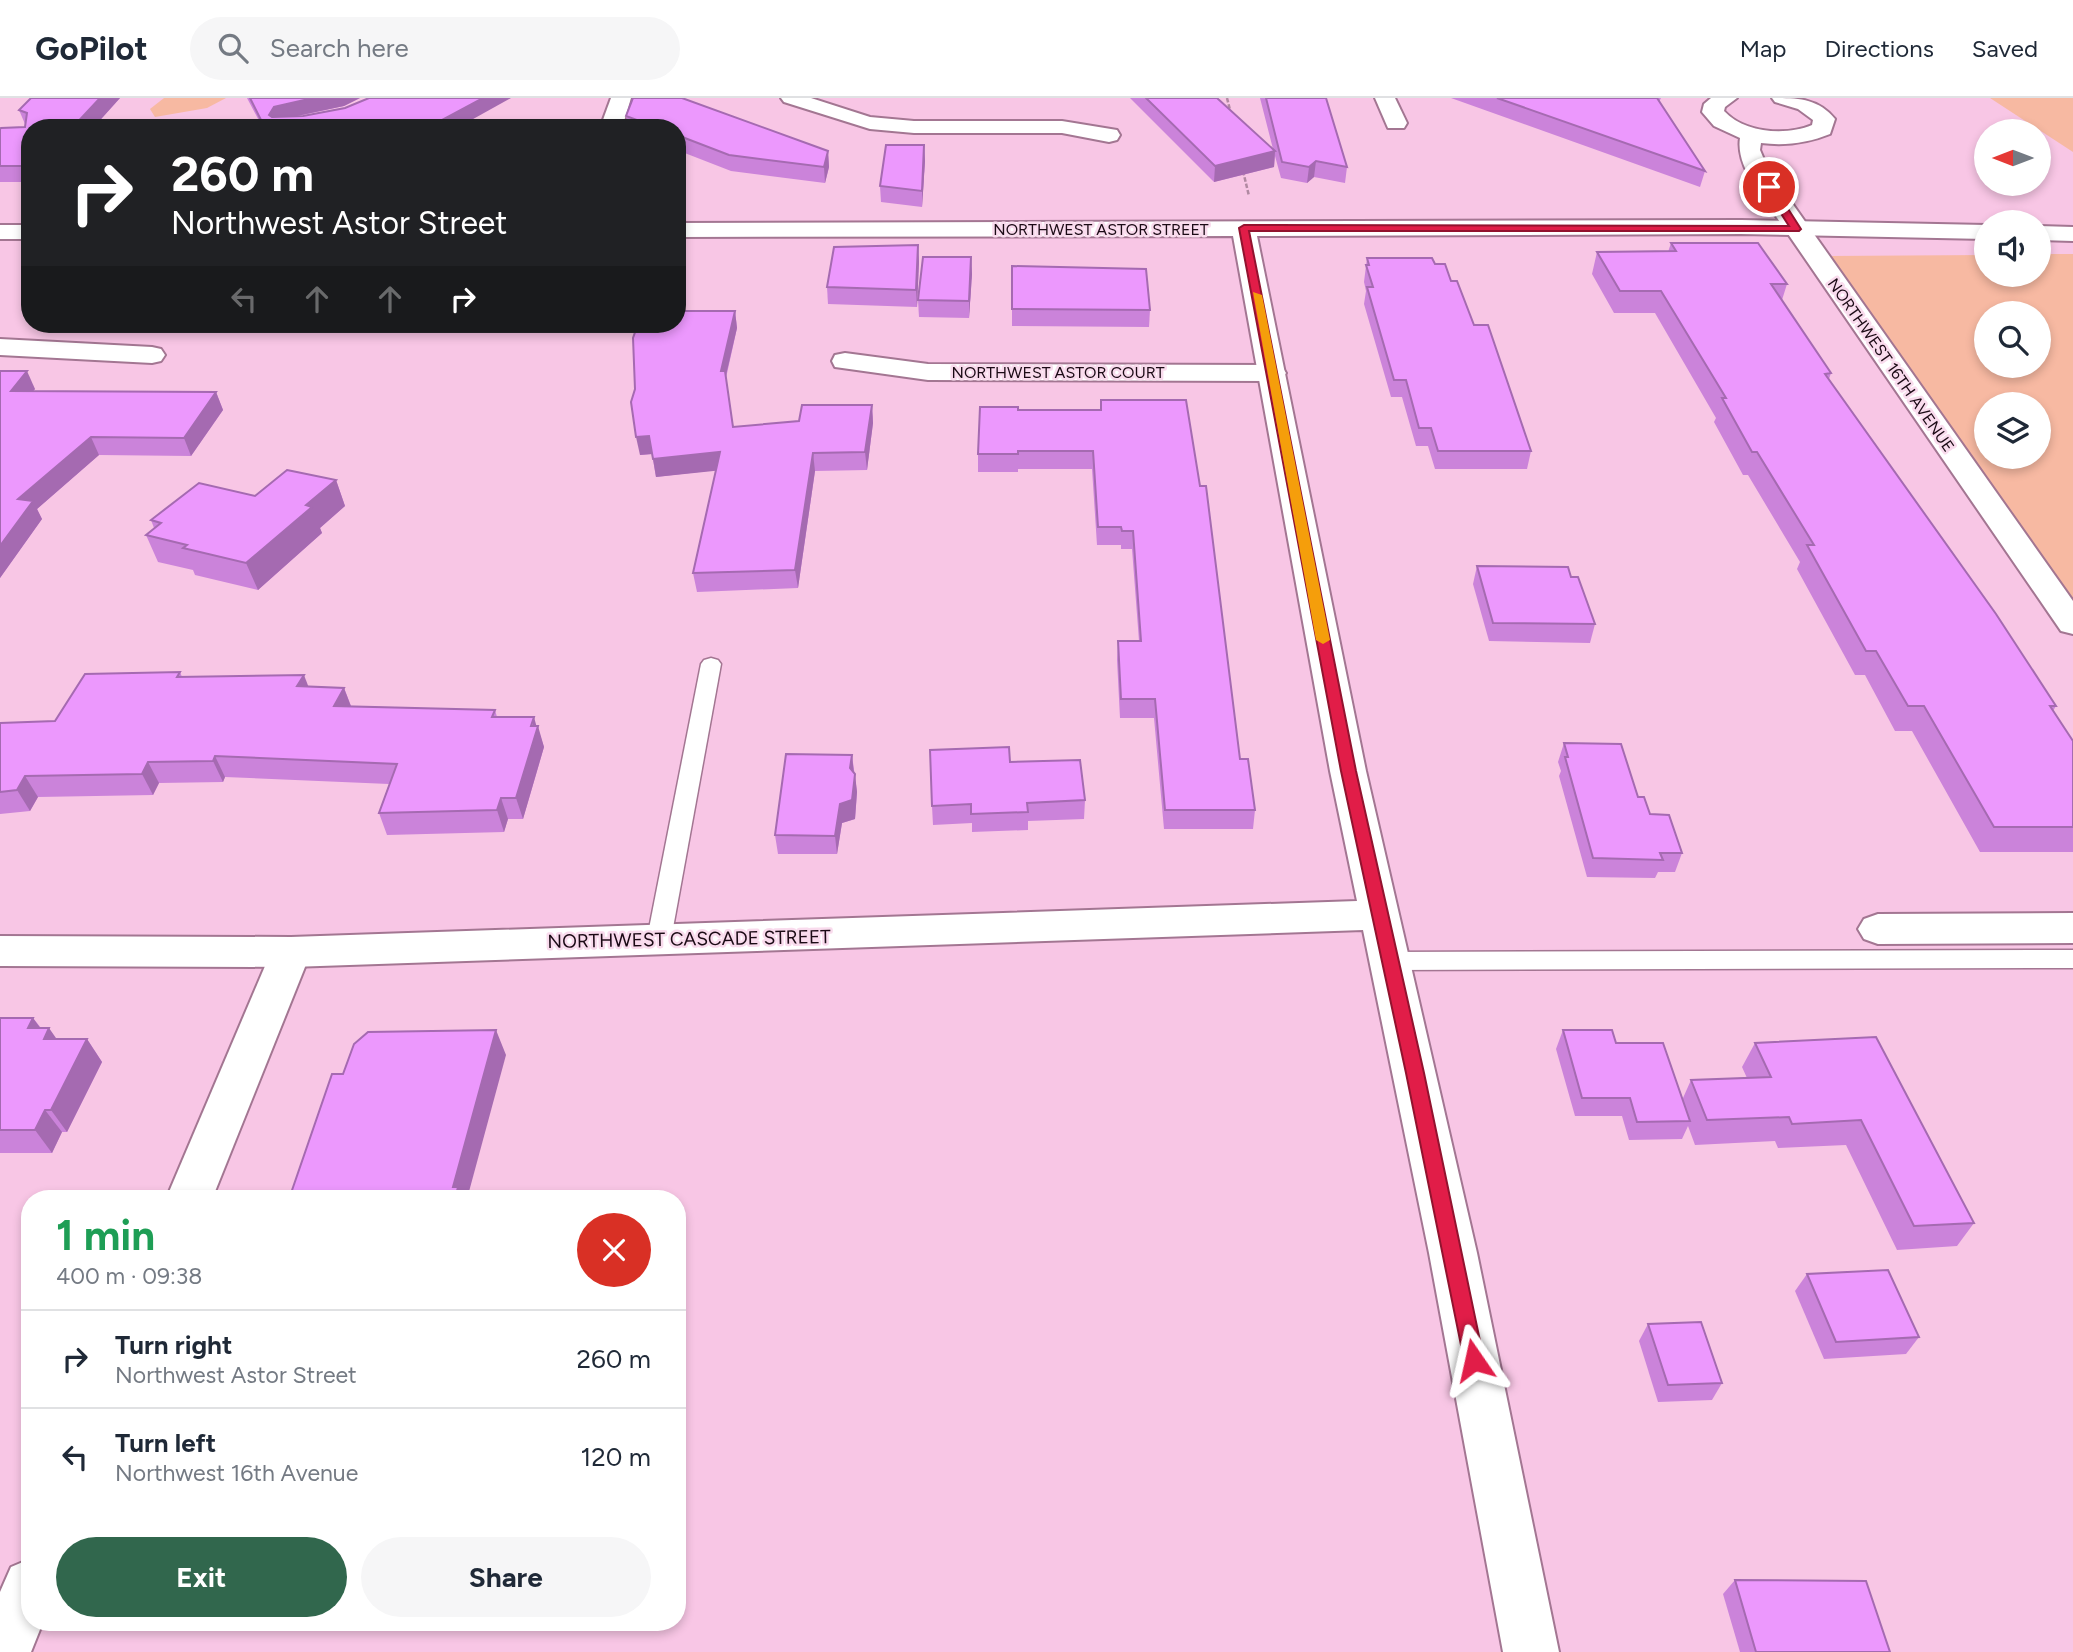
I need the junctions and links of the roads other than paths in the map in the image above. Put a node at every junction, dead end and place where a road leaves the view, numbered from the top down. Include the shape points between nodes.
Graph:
1 (621, 98) edge
2 (791, 98) edge
3 (1385, 98) edge
4 (1727, 98) edge
5 (1782, 98) edge
6 (614, 119) edge
7 (1396, 123) dead end
8 (1751, 134) junction
9 (1109, 135) dead end
10 (1250, 228) junction
11 (1796, 229) junction
12 (686, 230) edge
13 (0, 232) edge
14 (21, 232) edge
15 (1974, 232) edge
16 (2051, 233) edge
17 (2073, 234) edge
18 (0, 347) edge
19 (152, 355) dead end
20 (845, 361) dead end
21 (1272, 373) junction
22 (2073, 624) edge
23 (711, 664) dead end
24 (1379, 915) junction
25 (2073, 928) edge
26 (1878, 929) dead end
27 (659, 939) junction
28 (0, 951) edge
29 (291, 952) junction
30 (2073, 959) edge
31 (1389, 961) junction
32 (193, 1190) edge
33 (0, 1578) edge
34 (21, 1578) edge
35 (21, 1608) edge
36 (3, 1652) edge
37 (1531, 1652) edge

1 - 6 street
2 - 9 street via 870,123 1062,127
3 - 7 street
4 - 8 street via 1715,104 1715,116
5 - 8 street via 1820,114 1825,119 1822,129 1794,138
8 - 11 street, NORTHWEST 16TH AVENUE via 1749,150 1757,169
10 - 11 street, NORTHWEST ASTOR STREET
10 - 12 street, NORTHWEST ASTOR STREET
10 - 21 street
11 - 15 street, NORTHWEST ASTOR STREET
11 - 22 street, NORTHWEST 16TH AVENUE
13 - 14 street
16 - 17 street
18 - 19 street
20 - 21 street, NORTHWEST ASTOR COURT via 928,372
21 - 24 street
23 - 27 lane
24 - 27 street, NORTHWEST CASCADE STREET
24 - 31 street
25 - 26 street
27 - 29 street, NORTHWEST CASCADE STREET
28 - 29 street, NORTHWEST CASCADE STREET
29 - 32 street
30 - 31 lane
31 - 37 street via 1453,1253
33 - 34 street
35 - 36 street

